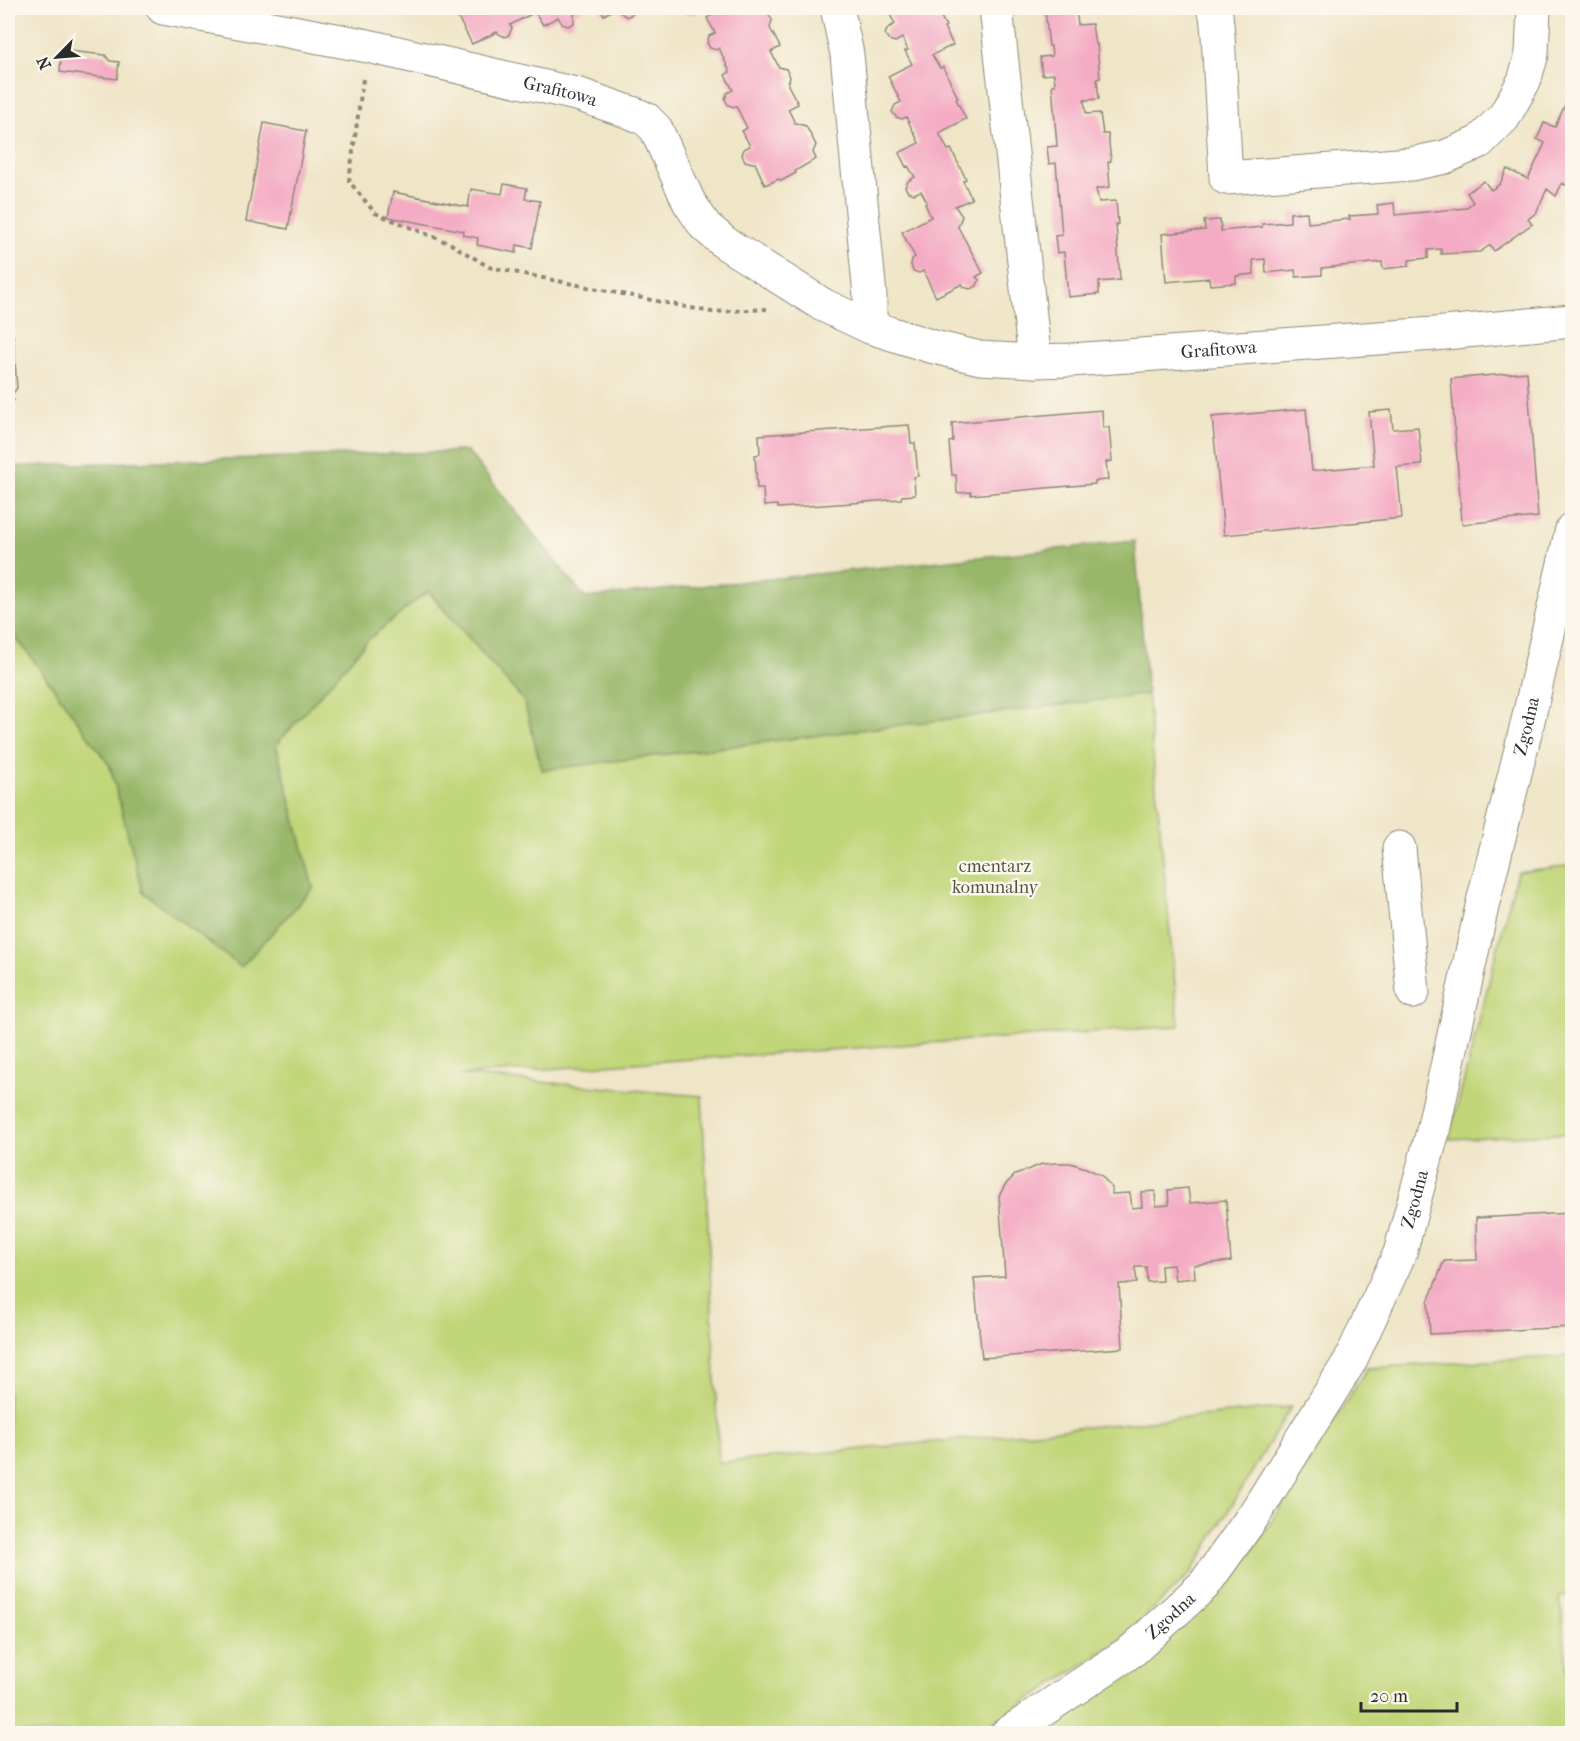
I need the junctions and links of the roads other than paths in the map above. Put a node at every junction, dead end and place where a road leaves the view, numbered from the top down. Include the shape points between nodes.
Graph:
1 (163, 8) edge
2 (837, 8) edge
3 (1000, 8) edge
4 (1213, 8) edge
5 (1534, 8) edge
6 (1572, 321) edge
7 (870, 327) junction
8 (1035, 361) junction
9 (1572, 529) edge
10 (1399, 848) dead end
11 (1413, 992) dead end
12 (1007, 1734) edge

1 - 7 street, Grafitowa via 368,46 579,95 635,114 656,129 689,202 705,226 823,306
2 - 7 street via 848,66
3 - 8 street via 997,17
4 - 5 street via 1226,178 1411,164 1445,157 1479,142 1504,117 1524,81 1532,54
6 - 8 street, Grafitowa
7 - 8 street, Grafitowa via 980,358
9 - 12 street, Zgodna via 1432,1135 1400,1253 1355,1351 1254,1515 1204,1585 1132,1650
10 - 11 street

